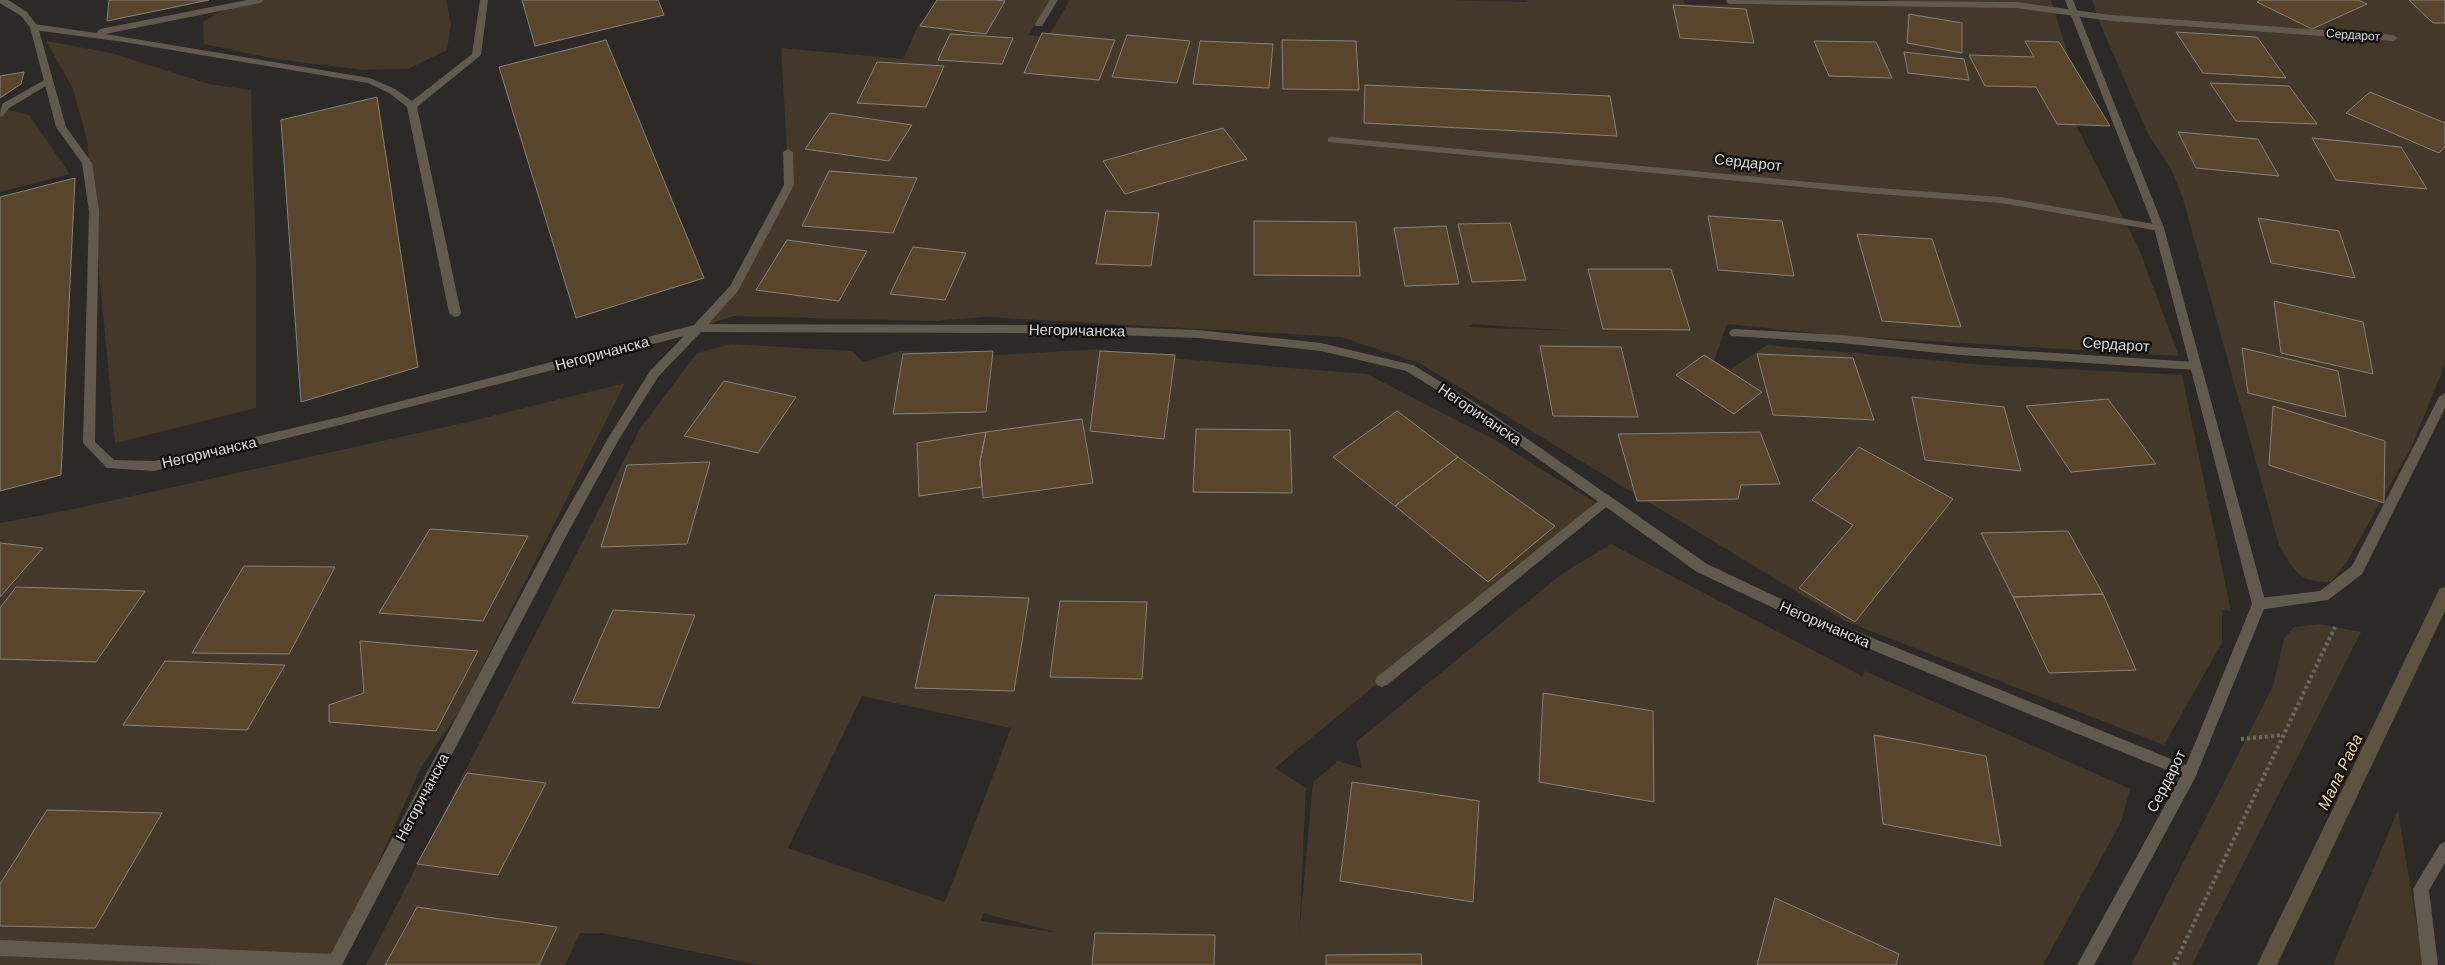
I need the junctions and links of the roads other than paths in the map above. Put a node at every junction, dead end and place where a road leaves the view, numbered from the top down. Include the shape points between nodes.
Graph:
1 (2, 0) edge
2 (260, 0) edge
3 (484, 0) edge
4 (1054, 0) edge
5 (1730, 1) edge
6 (2071, 6) edge
7 (1039, 24) dead end
8 (34, 26) junction
9 (90, 34) junction
10 (2394, 38) dead end
11 (48, 81) junction
12 (412, 106) junction
13 (0, 114) edge
14 (1332, 140) dead end
15 (788, 152) dead end
16 (2159, 228) junction
17 (454, 313) dead end
18 (698, 328) junction
19 (1735, 333) dead end
20 (2196, 366) junction
21 (2445, 397) edge
22 (1606, 501) junction
23 (2260, 604) junction
24 (1382, 681) dead end
25 (2190, 773) junction
26 (2445, 849) edge
27 (0, 948) edge
28 (333, 964) edge
29 (2085, 965) edge
30 (2430, 965) edge

1 - 8 street via 24,14
2 - 9 street
3 - 12 street via 476,55
4 - 7 street
5 - 6 street, Сердарот
6 - 10 street, Сердарот via 2111,18
6 - 16 street
8 - 9 street
8 - 11 street, Негоричанска
9 - 12 street via 370,81 392,91
11 - 13 street via 5,106
11 - 18 street, Негоричанска via 61,127 87,163 94,211 89,442 111,465 154,466
12 - 17 street
14 - 16 street, Сердарот via 2001,200
15 - 18 street, Негоричанска via 789,185 734,288
16 - 20 street
18 - 22 street, Негоричанска via 1060,329 1198,334 1321,347 1409,368 1475,408
18 - 28 street, Негоричанска via 654,374 614,438
19 - 20 street, Сердарот
20 - 23 street
21 - 23 street via 2357,570 2323,596
22 - 24 street
22 - 25 street, Негоричанска via 1702,568 1788,609
23 - 25 street, Сердарот
25 - 29 street, Сердарот
26 - 30 street via 2421,889
27 - 28 street, Негоричанска

